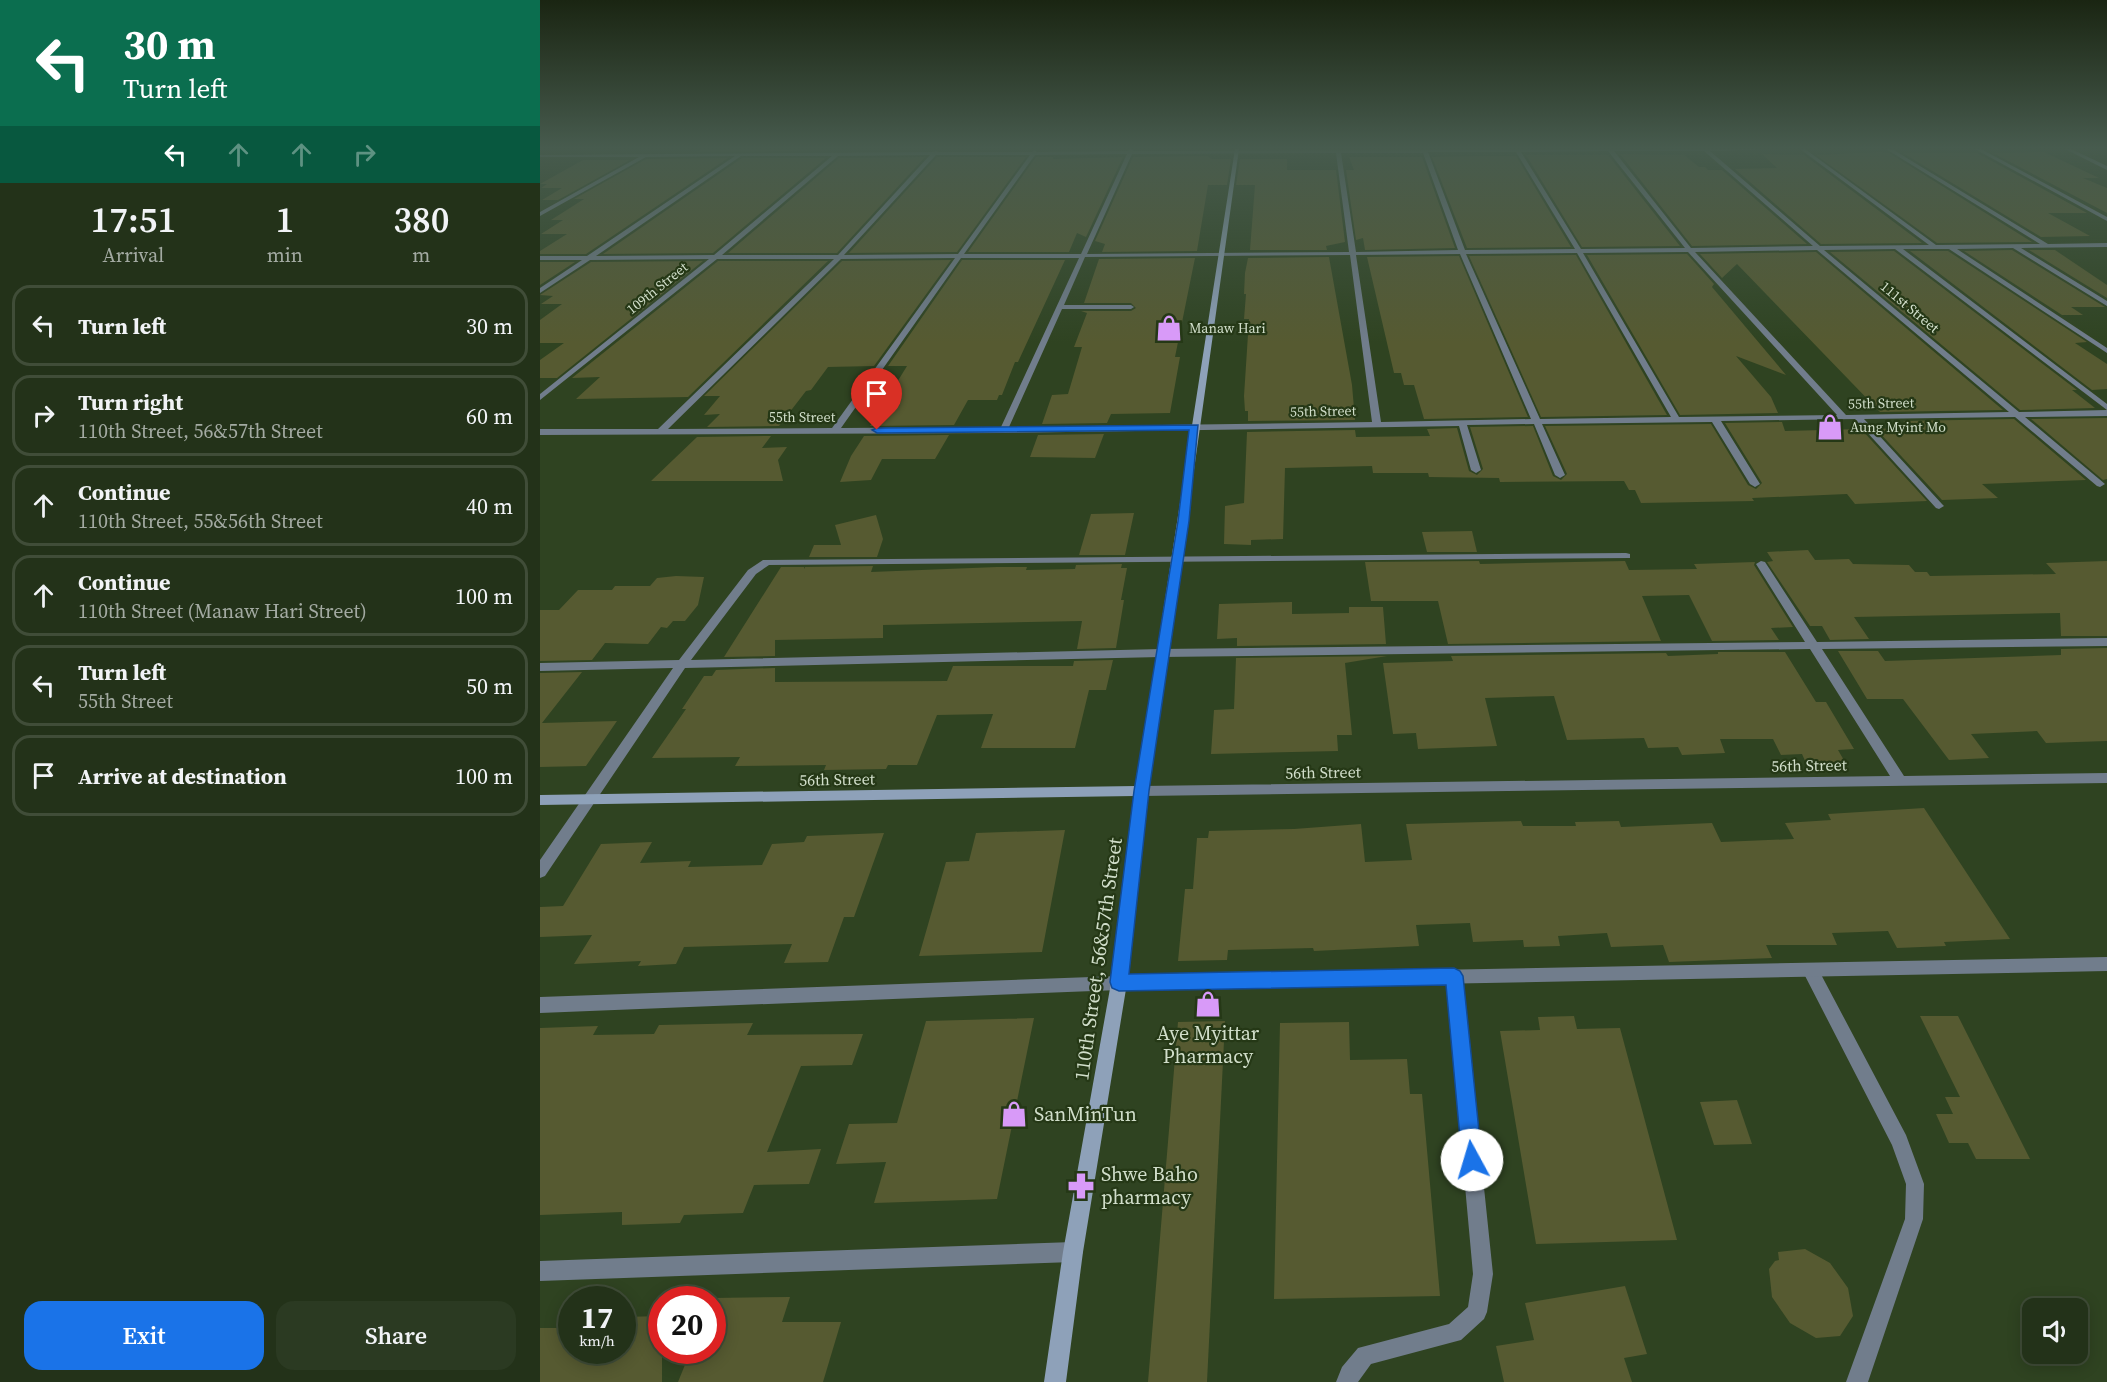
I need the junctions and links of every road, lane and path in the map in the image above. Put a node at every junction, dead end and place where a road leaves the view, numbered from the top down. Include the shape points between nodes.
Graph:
1 (655, 213) edge
2 (767, 213) edge
3 (879, 213) edge
4 (990, 213) edge
5 (1103, 213) edge
6 (1227, 213) edge
7 (1346, 213) edge
8 (1448, 213) edge
9 (1557, 213) edge
10 (1661, 213) edge
11 (1779, 213) edge
12 (1890, 213) edge
13 (1994, 213) edge
14 (2089, 245) junction
15 (2107, 245) edge
16 (1935, 246) junction
17 (1951, 246) junction
18 (2013, 246) junction
19 (2047, 246) junction
20 (1896, 247) junction
21 (1818, 248) junction
22 (1689, 249) junction
23 (1580, 251) junction
24 (1351, 252) junction
25 (1462, 252) junction
26 (1084, 255) junction
27 (1221, 255) junction
28 (716, 256) junction
29 (959, 256) junction
30 (2107, 256) edge
31 (839, 257) junction
32 (540, 258) edge
33 (590, 258) junction
34 (540, 291) edge
35 (2107, 304) edge
36 (1061, 307) junction
37 (1131, 307) dead end
38 (2107, 351) edge
39 (540, 398) edge
40 (2107, 411) edge
41 (2017, 414) junction
42 (1856, 416) junction
43 (1844, 417) junction
44 (1714, 419) junction
45 (1677, 420) junction
46 (1534, 421) junction
47 (1462, 423) junction
48 (1377, 424) junction
49 (1194, 427) junction
50 (835, 430) junction
51 (1004, 430) junction
52 (661, 431) junction
53 (540, 432) edge
54 (1476, 470) dead end
55 (1560, 475) dead end
56 (2100, 483) dead end
57 (1755, 484) dead end
58 (1939, 506) dead end
59 (1626, 555) dead end
60 (1176, 558) junction
61 (1761, 564) dead end
62 (2107, 642) edge
63 (1815, 646) junction
64 (1161, 653) junction
65 (681, 665) junction
66 (540, 667) edge
67 (2107, 778) edge
68 (1900, 780) junction
69 (1142, 791) junction
70 (540, 800) edge
71 (590, 800) junction
72 (540, 872) edge
73 (2107, 964) edge
74 (1810, 970) junction
75 (1454, 976) junction
76 (1119, 982) junction
77 (540, 1005) edge
78 (1073, 1252) junction
79 (540, 1271) edge
80 (1055, 1382) edge
81 (1347, 1382) edge
82 (1857, 1382) edge

1 - 33 street
2 - 28 street, 109th Street
3 - 31 street
4 - 29 street
5 - 26 street
6 - 27 main road, 110th Street, 56&57th Street
7 - 24 street
8 - 25 street
9 - 23 street
10 - 22 street
11 - 21 street, 111st Street
12 - 16 street
13 - 19 street
14 - 15 street
14 - 19 street
14 - 30 street
16 - 17 street
16 - 20 street
17 - 18 street
17 - 38 street
18 - 19 street
18 - 35 street
20 - 21 street
20 - 40 street
21 - 22 street
21 - 41 street, 111st Street
22 - 23 street
22 - 43 street
23 - 25 street
23 - 45 street
24 - 25 street
24 - 27 street
24 - 48 street
25 - 46 street
26 - 27 street
26 - 29 street
26 - 36 street
27 - 49 main road, 110th Street, 56&57th Street
28 - 31 street
28 - 33 street
28 - 39 street, 109th Street
29 - 31 street
29 - 50 street
31 - 52 street
32 - 33 street
33 - 34 street
36 - 37 street
36 - 51 street
40 - 41 street, 55th Street
41 - 42 street, 55th Street
41 - 56 street, 111st Street
42 - 43 street, 55th Street
42 - 58 street
43 - 44 street, 55th Street
44 - 45 street, 55th Street
44 - 57 street
45 - 46 street, 55th Street
46 - 47 street, 55th Street
46 - 55 street
47 - 48 street, 55th Street
47 - 54 street
48 - 49 street, 55th Street
49 - 51 street, 55th Street
49 - 60 main road, 110th Street, 56&57th Street
50 - 51 street, 55th Street
50 - 52 street, 55th Street
52 - 53 street, 55th Street
59 - 60 street
60 - 64 main road, 110th Street, 56&57th Street
60 - 65 street via 767,562 752,572
61 - 63 street
62 - 63 street
63 - 64 street
63 - 68 street
64 - 65 street
64 - 69 main road, 110th Street, 56&57th Street
65 - 66 street
65 - 71 street
67 - 68 street, 56th Street
68 - 69 street, 56th Street
69 - 71 main road, 56th Street
69 - 76 main road, 110th Street, 56&57th Street
70 - 71 main road, 56th Street
71 - 72 street
73 - 74 street
74 - 75 street
74 - 82 street via 1900,1141 1915,1184 1914,1219
75 - 76 street
75 - 81 street via 1483,1274 1477,1312 1454,1333 1365,1355 1348,1374
76 - 77 street
76 - 78 main road, 110th Street, 56&57th Street
78 - 79 street
78 - 80 main road, 110th Street, 56&57th Street

